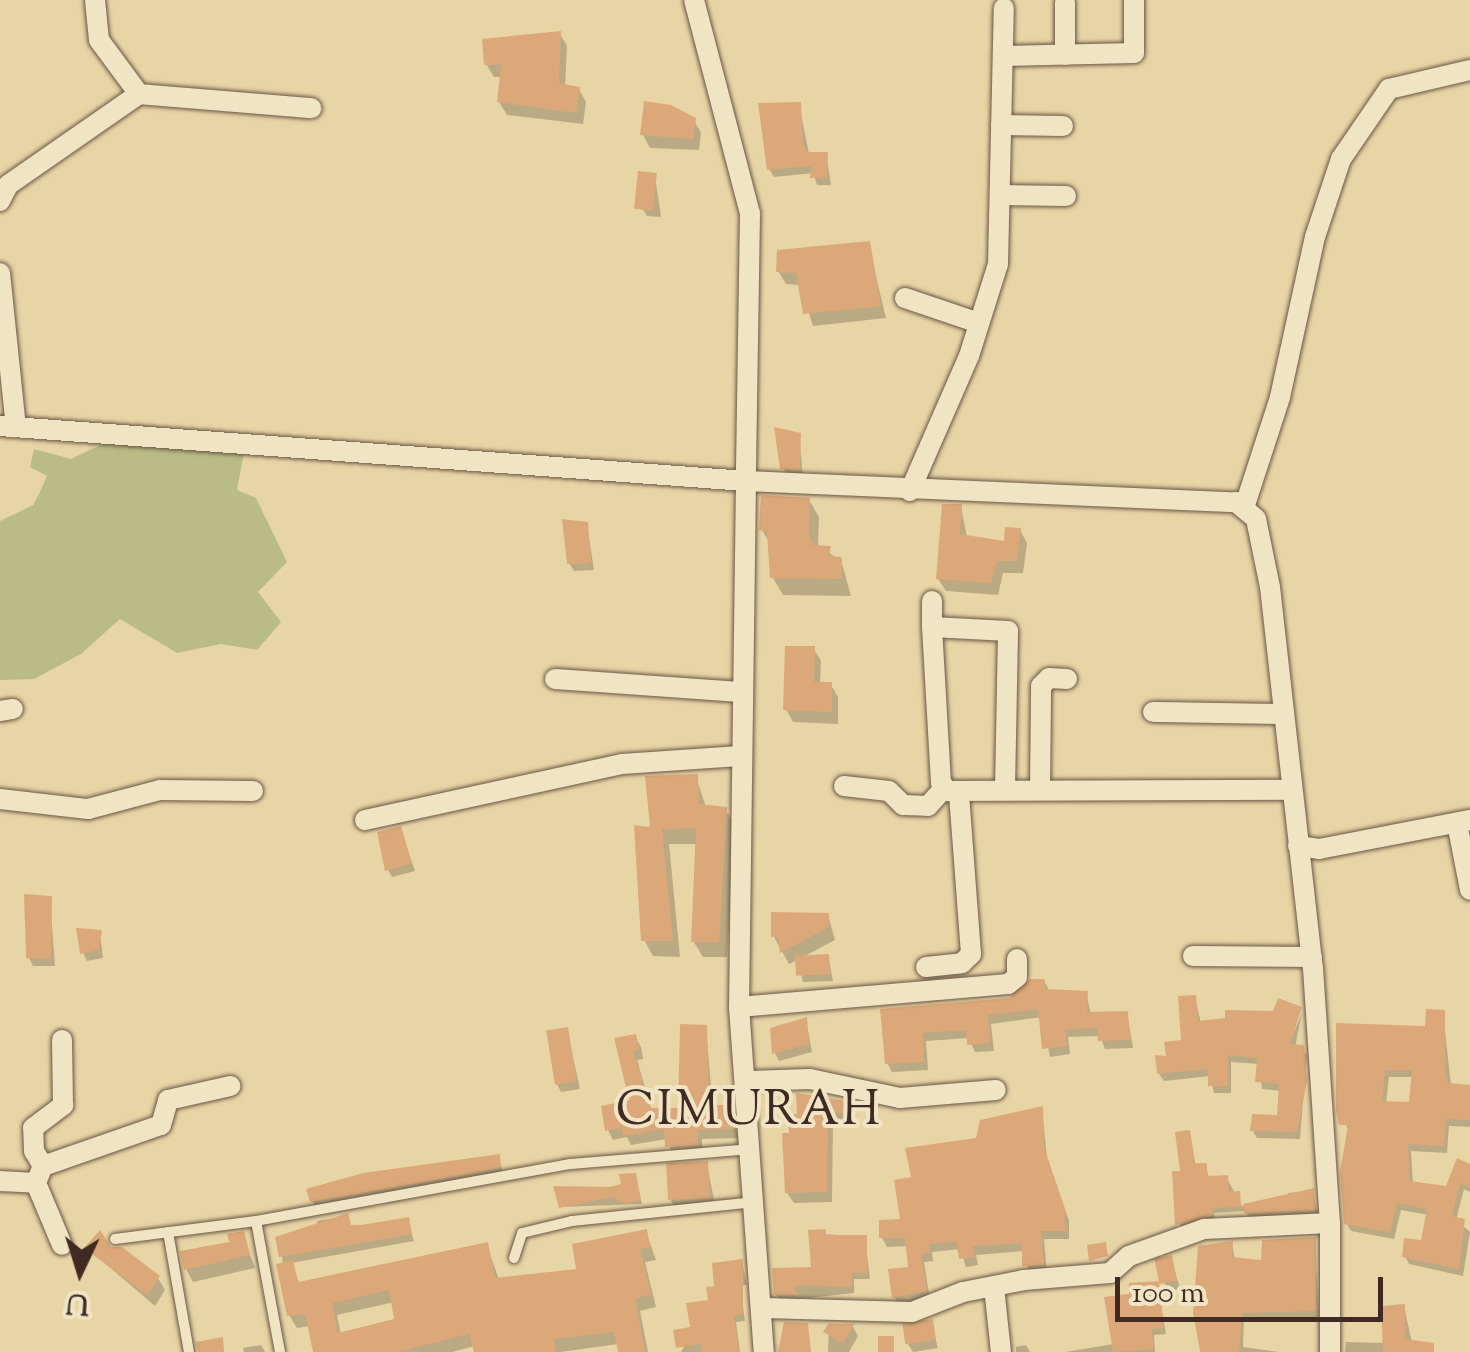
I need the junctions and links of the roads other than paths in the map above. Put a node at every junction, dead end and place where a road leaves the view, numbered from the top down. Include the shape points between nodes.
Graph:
1 (95, 0) edge
2 (694, 0) edge
3 (1134, 0) edge
4 (1065, 2) edge
5 (1004, 8) dead end
6 (1065, 55) junction
7 (1002, 56) junction
8 (1470, 70) edge
9 (140, 94) junction
10 (311, 108) dead end
11 (1001, 126) junction
12 (1063, 126) dead end
13 (1000, 195) junction
14 (1066, 196) dead end
15 (0, 201) edge
16 (0, 273) edge
17 (904, 298) dead end
18 (980, 323) junction
19 (8, 426) edge
20 (746, 481) junction
21 (910, 491) junction
22 (1244, 505) junction
23 (932, 600) dead end
24 (932, 627) junction
25 (555, 679) dead end
26 (1067, 680) dead end
27 (741, 692) junction
28 (1153, 712) dead end
29 (1284, 714) junction
30 (740, 756) junction
31 (844, 786) dead end
32 (1004, 790) junction
33 (1040, 790) junction
34 (1291, 790) junction
35 (252, 791) dead end
36 (951, 791) junction
37 (0, 799) edge
38 (365, 820) dead end
39 (1464, 821) edge
40 (1298, 846) junction
41 (1470, 890) edge
42 (1193, 956) dead end
43 (1312, 957) junction
44 (1017, 958) dead end
45 (926, 967) dead end
46 (739, 1007) junction
47 (62, 1040) dead end
48 (749, 1081) junction
49 (230, 1086) dead end
50 (996, 1090) dead end
51 (754, 1148) junction
52 (40, 1175) junction
53 (0, 1181) edge
54 (756, 1202) junction
55 (256, 1221) junction
56 (1330, 1223) junction
57 (168, 1232) junction
58 (115, 1238) dead end
59 (62, 1245) dead end
60 (514, 1258) dead end
61 (994, 1287) junction
62 (763, 1308) junction
63 (189, 1352) edge
64 (280, 1352) edge
65 (764, 1352) edge
66 (1002, 1352) edge
67 (1330, 1352) edge

1 - 9 street via 99,40
2 - 20 street via 750,214
3 - 6 street via 1134,54
4 - 6 street
5 - 7 street
6 - 7 street
7 - 11 street
8 - 22 street via 1389,89 1341,159 1280,397
9 - 10 street
9 - 15 street via 8,185
11 - 12 street
11 - 13 street
13 - 14 street
13 - 18 street via 998,264
16 - 19 street
17 - 18 street
18 - 21 street
19 - 20 street
20 - 21 street
20 - 27 street
21 - 22 street
22 - 29 street via 1260,528
23 - 24 street
24 - 32 street via 1008,632
24 - 36 street
25 - 27 street
26 - 33 street via 1049,678 1040,686
27 - 30 street
28 - 29 street
29 - 34 street
30 - 38 street via 622,764
30 - 46 street
31 - 36 street via 889,791 903,804 928,806
32 - 33 street
32 - 36 street
33 - 34 street
34 - 40 street
35 - 37 street via 160,790 104,808
36 - 45 street via 971,954 962,963
39 - 40 street via 1319,849
39 - 41 street
40 - 43 street
42 - 43 street
43 - 56 street
44 - 46 street via 1018,977 1008,984
46 - 48 street
47 - 52 street via 63,1105 33,1128
48 - 50 street via 810,1079 900,1098
48 - 51 street
49 - 52 street via 168,1100 161,1125
51 - 54 street
51 - 55 lane via 570,1164
52 - 53 street
52 - 59 street
54 - 60 lane via 572,1220 522,1233
54 - 62 street
55 - 57 lane
55 - 64 lane
56 - 61 street via 1204,1229 1129,1256 1110,1273
56 - 67 street
57 - 58 lane
57 - 63 lane
61 - 62 street via 898,1314
61 - 66 street
62 - 65 street

